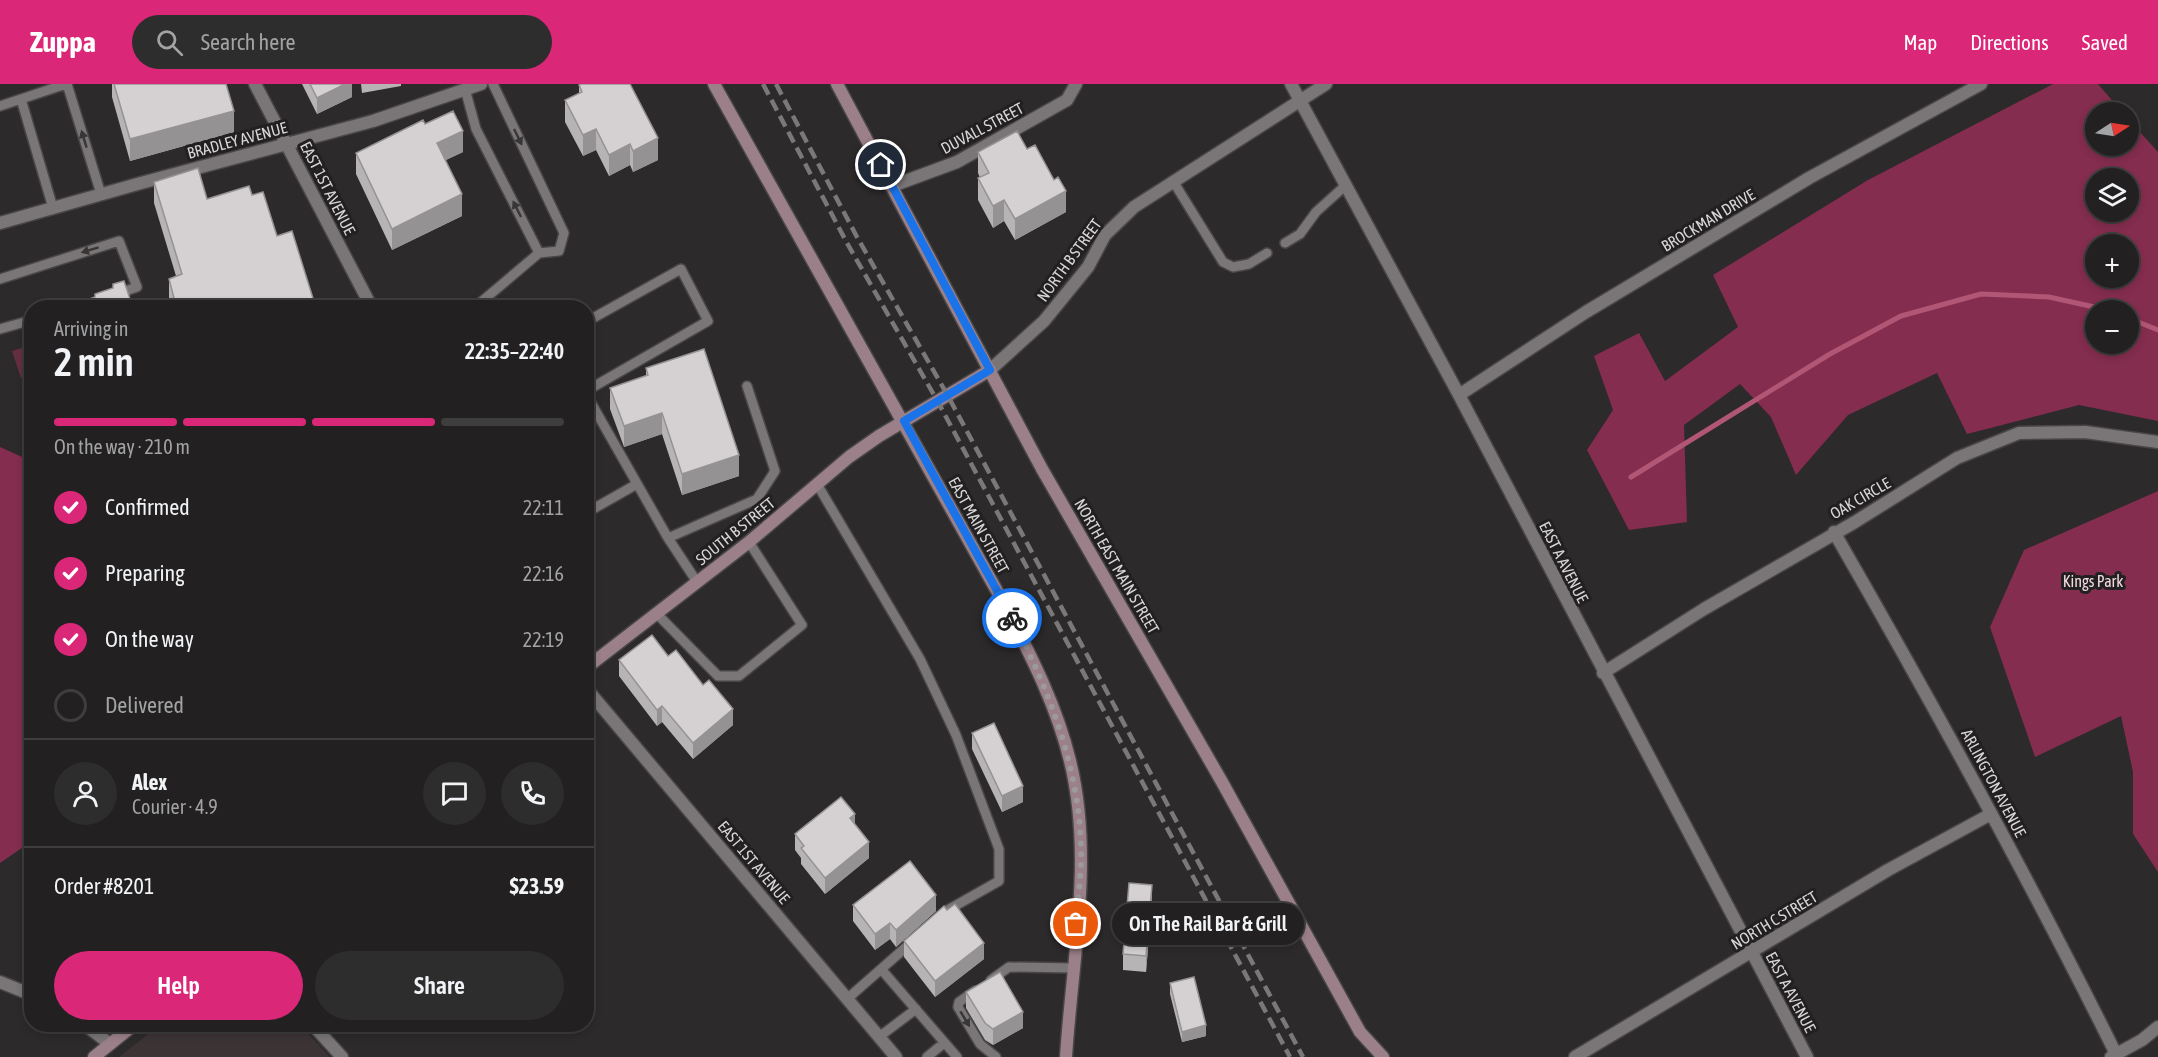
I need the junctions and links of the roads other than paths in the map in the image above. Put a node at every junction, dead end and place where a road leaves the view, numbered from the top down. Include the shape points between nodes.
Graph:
1 (66, 84) edge
2 (255, 84) edge
3 (481, 84) edge
4 (493, 84) edge
5 (714, 84) edge
6 (837, 84) edge
7 (1076, 84) edge
8 (1291, 84) edge
9 (1326, 84) edge
10 (1981, 84) edge
11 (465, 89) junction
12 (21, 99) junction
13 (1300, 100) junction
14 (0, 106) edge
15 (287, 144) junction
16 (1173, 181) junction
17 (1346, 185) junction
18 (892, 186) junction
19 (101, 194) junction
20 (53, 208) junction
21 (1, 219) edge
22 (1285, 243) dead end
23 (539, 253) junction
24 (1268, 254) dead end
25 (0, 279) edge
26 (104, 297) edge
27 (368, 300) edge
28 (483, 300) edge
29 (594, 318) edge
30 (24, 322) edge
31 (0, 329) edge
32 (990, 370) junction
33 (747, 386) dead end
34 (594, 388) edge
35 (1459, 395) junction
36 (594, 407) edge
37 (904, 421) junction
38 (2158, 442) edge
39 (637, 484) junction
40 (818, 484) junction
41 (594, 508) edge
42 (1834, 532) junction
43 (668, 538) junction
44 (749, 542) junction
45 (697, 582) junction
46 (656, 613) junction
47 (594, 662) edge
48 (1603, 674) junction
49 (594, 698) edge
50 (1991, 814) junction
51 (941, 916) edge
52 (924, 931) edge
53 (1751, 953) junction
54 (1073, 968) junction
55 (881, 969) junction
56 (0, 982) edge
57 (24, 992) edge
58 (847, 999) junction
59 (916, 1009) junction
60 (2158, 1027) edge
61 (94, 1032) edge
62 (125, 1032) edge
63 (319, 1032) edge
64 (879, 1037) junction
65 (944, 1042) junction
66 (110, 1044) junction
67 (2114, 1055) edge
68 (94, 1057) edge
69 (342, 1057) edge
70 (896, 1057) edge
71 (927, 1057) edge
72 (957, 1057) edge
73 (996, 1057) edge
74 (1066, 1057) edge
75 (1383, 1057) edge
76 (1575, 1057) edge
77 (1807, 1057) edge

1 - 12 lane
19 -> 1 lane
2 - 15 street, EAST 1ST AVENUE
3 - 11 street, BRADLEY AVENUE
4 -> 23 lane via 564,233 559,251
5 - 37 street, EAST MAIN STREET
6 - 18 street, NORTH EAST MAIN STREET
7 - 18 street, DUVALL STREET via 1067,100 1003,137 957,162
8 - 13 street, EAST A AVENUE
9 - 13 street, NORTH B STREET
10 - 35 street, BROCKMAN DRIVE via 1809,178 1586,312
11 - 15 street, BRADLEY AVENUE via 373,122
23 -> 11 lane via 476,129
12 - 14 lane
12 - 20 lane
13 - 16 street, NORTH B STREET
13 - 17 street, EAST A AVENUE
15 - 19 street, BRADLEY AVENUE
15 - 27 street, EAST 1ST AVENUE
16 - 24 lane via 1223,262 1233,267
16 - 32 street, NORTH B STREET via 1134,207 1106,235 1062,301
17 - 22 lane via 1316,212 1300,234
17 - 35 street, EAST A AVENUE
18 - 32 street, NORTH EAST MAIN STREET
19 - 20 street, BRADLEY AVENUE
20 - 21 street, BRADLEY AVENUE
23 - 28 lane
26 -> 25 lane via 137,287 119,241
29 - 34 lane via 681,269 708,321
30 - 31 lane
32 - 37 street, NORTH B STREET
32 - 75 street, NORTH EAST MAIN STREET via 1321,964 1360,1032
33 - 43 lane via 775,471 757,499
35 - 48 street, EAST A AVENUE
36 - 39 lane
37 - 40 street, SOUTH B STREET
37 - 54 street, EAST MAIN STREET via 1028,650 1056,714 1070,761 1079,818 1081,848
38 - 42 street, OAK CIRCLE via 2085,432 2019,433 1957,458
39 - 41 lane
39 - 43 lane
40 - 44 street, SOUTH B STREET
40 - 51 lane via 920,659 956,735 999,849 999,881
42 - 48 street, OAK CIRCLE
42 - 50 street, ARLINGTON AVENUE
43 - 45 lane
44 - 45 street, SOUTH B STREET
44 - 46 lane via 802,625 739,676 718,676
45 - 46 street, SOUTH B STREET
46 - 47 street, SOUTH B STREET
48 - 53 street, EAST A AVENUE
49 - 58 street, EAST 1ST AVENUE
50 - 53 street, NORTH C STREET via 1888,870
50 - 67 street, ARLINGTON AVENUE via 2064,948
52 - 55 lane
53 - 76 street, NORTH C STREET
53 - 77 street, EAST A AVENUE
54 -> 73 lane via 1009,967 959,1002 958,1007 980,1044
54 - 74 street, EAST MAIN STREET
55 - 58 lane
55 - 59 lane
56 - 57 street
58 - 64 street, EAST 1ST AVENUE
59 - 64 lane
59 - 65 lane
60 - 67 street
61 - 66 street
62 - 66 street
63 - 69 street
64 - 70 street, EAST 1ST AVENUE
65 - 71 lane
65 - 72 lane
66 - 68 street

